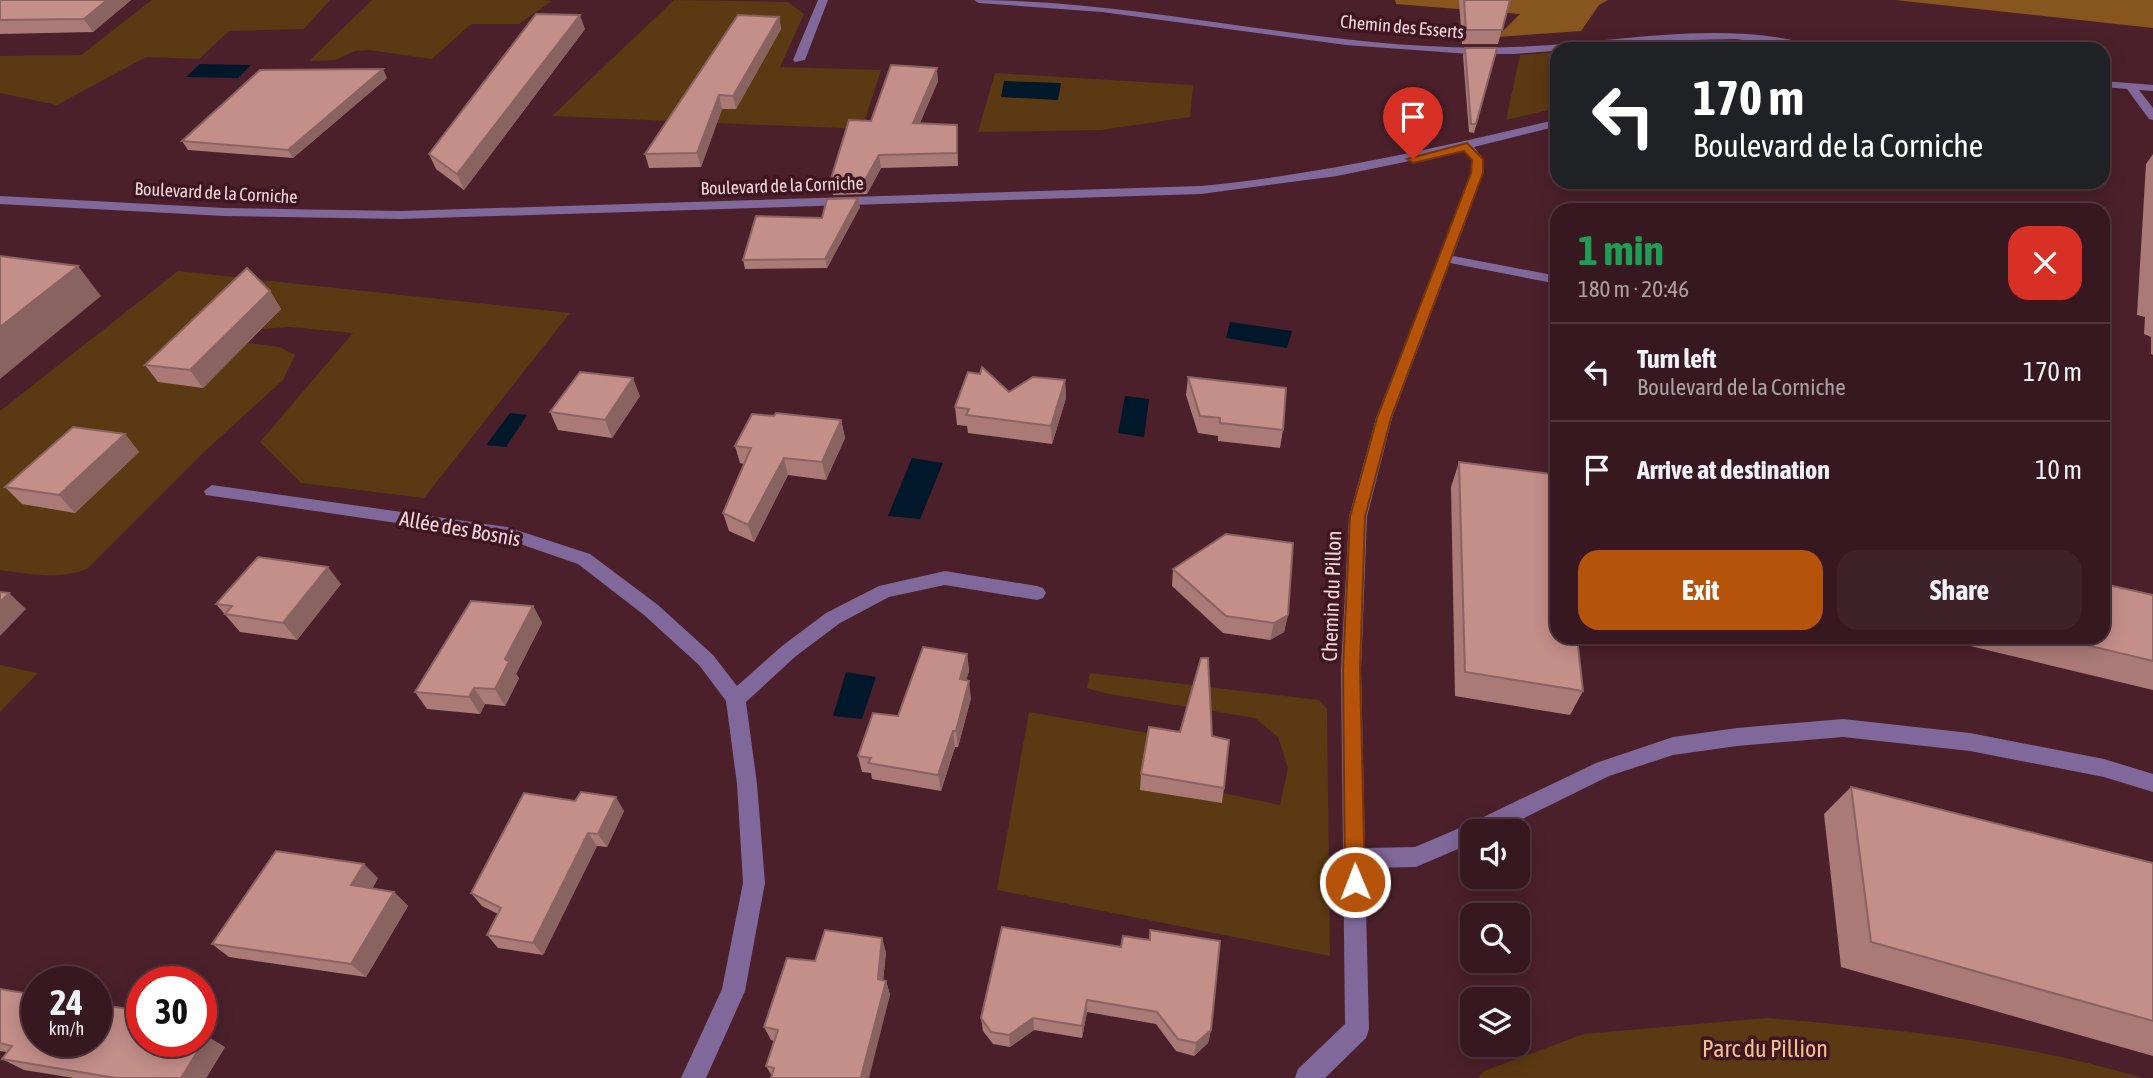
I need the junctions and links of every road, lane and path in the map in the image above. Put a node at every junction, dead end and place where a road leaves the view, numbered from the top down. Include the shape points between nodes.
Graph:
1 (822, 0) edge
2 (979, 0) edge
3 (1628, 42) edge
4 (1783, 42) edge
5 (1550, 46) edge
6 (799, 61) dead end
7 (2110, 84) edge
8 (2130, 86) junction
9 (2153, 88) edge
10 (2153, 116) edge
11 (1550, 124) edge
12 (1467, 147) junction
13 (0, 200) edge
14 (1443, 258) junction
15 (1550, 278) edge
16 (212, 491) dead end
17 (1037, 593) dead end
18 (736, 699) junction
19 (2153, 783) edge
20 (1501, 819) edge
21 (1460, 838) edge
22 (1354, 858) junction
23 (694, 1078) edge
24 (1307, 1078) edge

1 - 6 street
2 - 5 street, Chemin des Esserts via 1132,12 1305,36 1471,51
3 - 4 street, Chemin des Esserts via 1716,37
7 - 8 street
8 - 9 street
8 - 10 street
11 - 12 street, Boulevard de la Corniche
12 - 13 street, Boulevard de la Corniche via 1318,177 1201,190 400,215
12 - 14 street, Chemin du Pillon via 1477,159 1477,173
14 - 15 street
14 - 22 street, Chemin du Pillon via 1384,418 1358,517 1351,669
16 - 18 street, Allée des Bosnis via 507,533 584,559 706,660
17 - 18 street via 945,578 885,590 833,618
18 - 23 street via 754,883 733,991
19 - 20 street via 2104,768 1970,742 1843,728 1672,746 1603,769
21 - 22 street via 1416,857
22 - 24 street, Chemin du Pillon via 1357,1029

